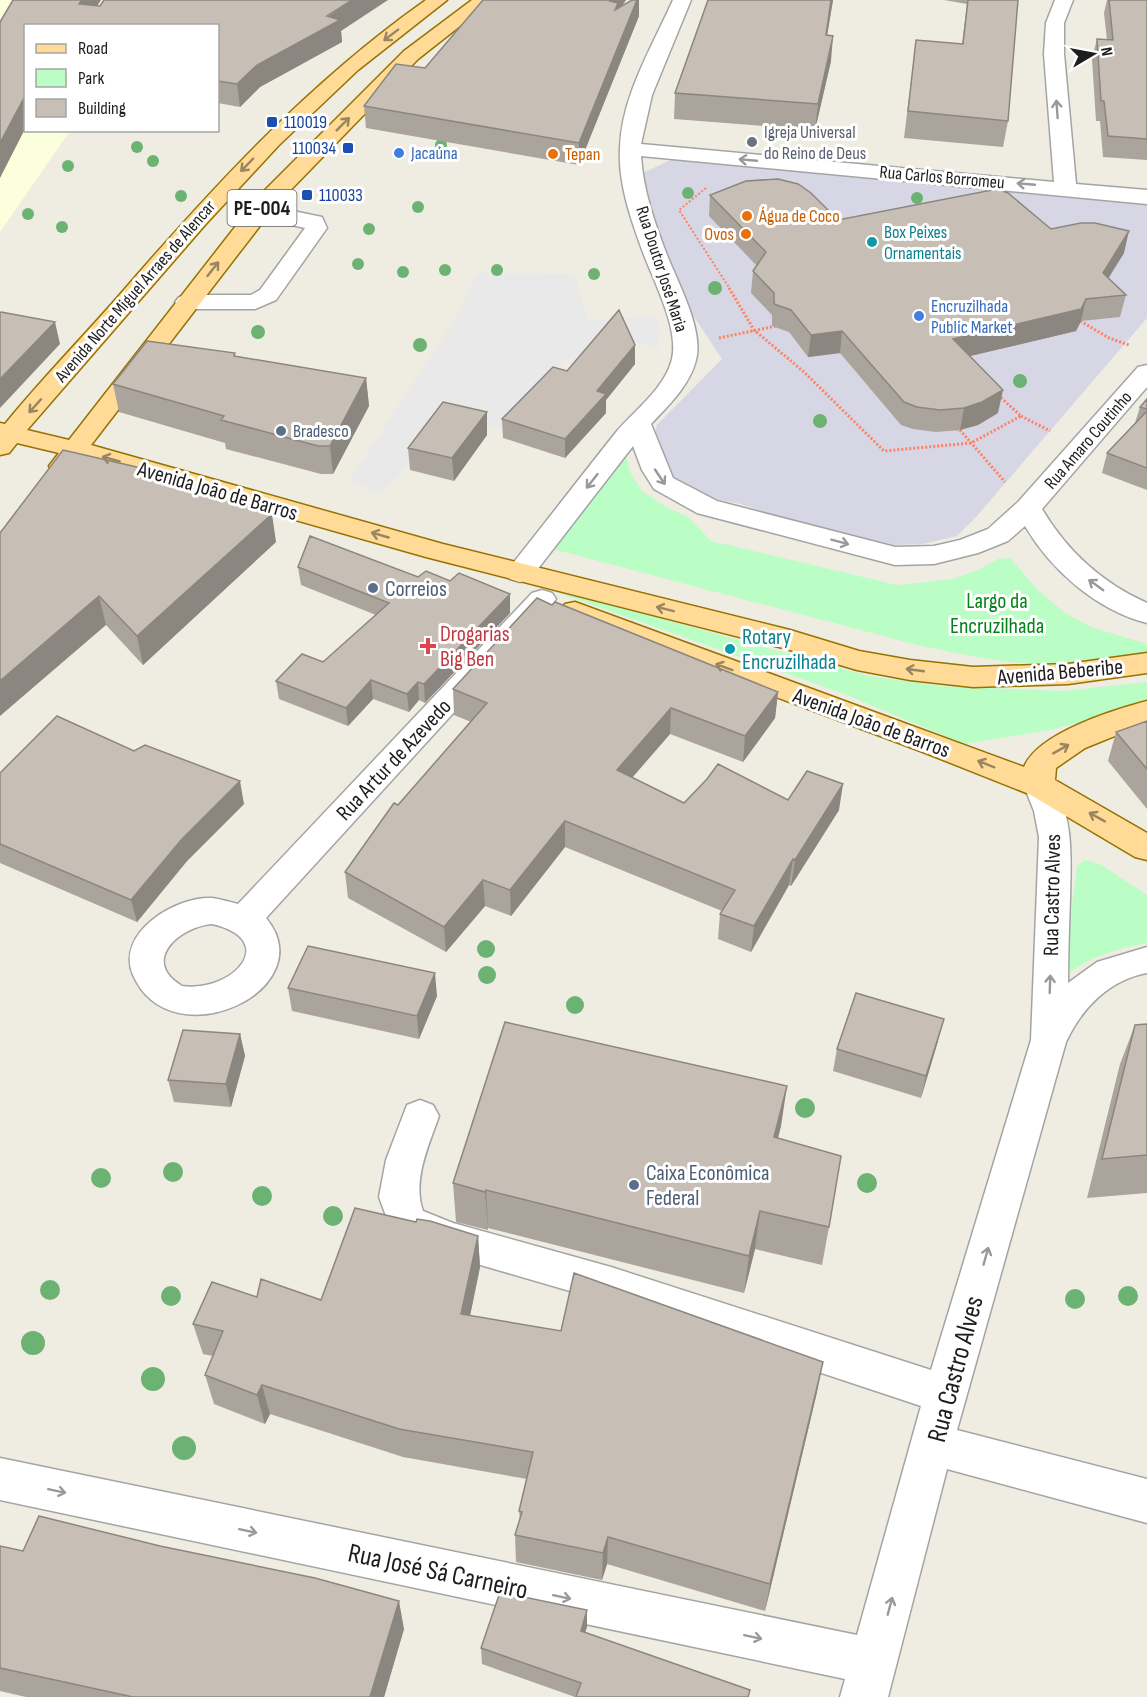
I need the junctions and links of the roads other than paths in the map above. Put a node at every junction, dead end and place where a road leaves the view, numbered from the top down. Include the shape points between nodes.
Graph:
1 (438, 0) edge
2 (484, 0) edge
3 (682, 0) edge
4 (1064, 0) edge
5 (630, 149) junction
6 (1066, 188) junction
7 (1147, 197) edge
8 (259, 211) junction
9 (187, 302) junction
10 (1147, 372) edge
11 (639, 423) junction
12 (4, 437) edge
13 (75, 449) junction
14 (48, 484) edge
15 (1028, 508) junction
16 (436, 551) junction
17 (520, 573) junction
18 (542, 599) junction
19 (1147, 614) edge
20 (1147, 663) edge
21 (973, 677) joint
22 (1147, 711) edge
23 (1040, 786) junction
24 (1147, 848) edge
25 (245, 919) dead end
26 (1147, 960) edge
27 (1048, 1042) junction
28 (420, 1116) dead end
29 (945, 1394) junction
30 (934, 1444) junction
31 (0, 1479) edge
32 (1147, 1501) edge
33 (870, 1680) edge

1 -> 12 main road, Avenida Norte Miguel Arraes de Alencar / PE-004 via 302,108 219,194
8 -> 2 main road, Avenida Norte Miguel Arraes de Alencar / PE-004 via 411,55
3 - 5 street, Rua Doutor José Maria via 637,106
6 -> 4 street via 1054,54 1055,23
6 -> 5 street, Rua Carlos Borromeu
5 - 11 street, Rua Doutor José Maria via 634,179 677,343
6 - 7 street, Rua Carlos Borromeu
9 -> 8 main road, Avenida Norte Miguel Arraes de Alencar / PE-004
8 - 9 street via 314,222 316,228 268,296 255,302
9 - 13 main road, Avenida Norte Miguel Arraes de Alencar / PE-004
10 - 15 street, Rua Amaro Coutinho
11 -> 15 street via 655,470 663,483 676,492 707,507 895,556 934,555 968,548 998,535
11 -> 17 street
12 - 13 main road, Avenida João de Barros
13 - 14 main road, Avenida Norte Miguel Arraes de Alencar / PE-004
16 -> 13 main road, Avenida João de Barros
19 -> 15 street via 1068,564
16 - 17 main road, Avenida João de Barros
16 - 18 main road, Avenida João de Barros
21 -> 17 main road, Avenida João de Barros via 857,660
23 -> 18 main road, Avenida João de Barros
18 - 25 street, Rua Artur de Azevedo
20 - 21 main road, Avenida Beberibe via 1068,674
23 -> 22 main road via 1038,774 1043,761 1054,752
24 -> 23 main road, Avenida João de Barros
27 -> 23 street, Rua Castro Alves via 1055,837
26 - 27 street, Rua Castro Alves via 1121,965 1082,992 1060,1016
29 -> 27 street, Rua Castro Alves
28 - 29 street via 398,1197 407,1223
29 - 30 street, Rua Castro Alves
30 - 32 street
33 -> 30 street, Rua Castro Alves
31 -> 33 street, Rua José Sá Carneiro

